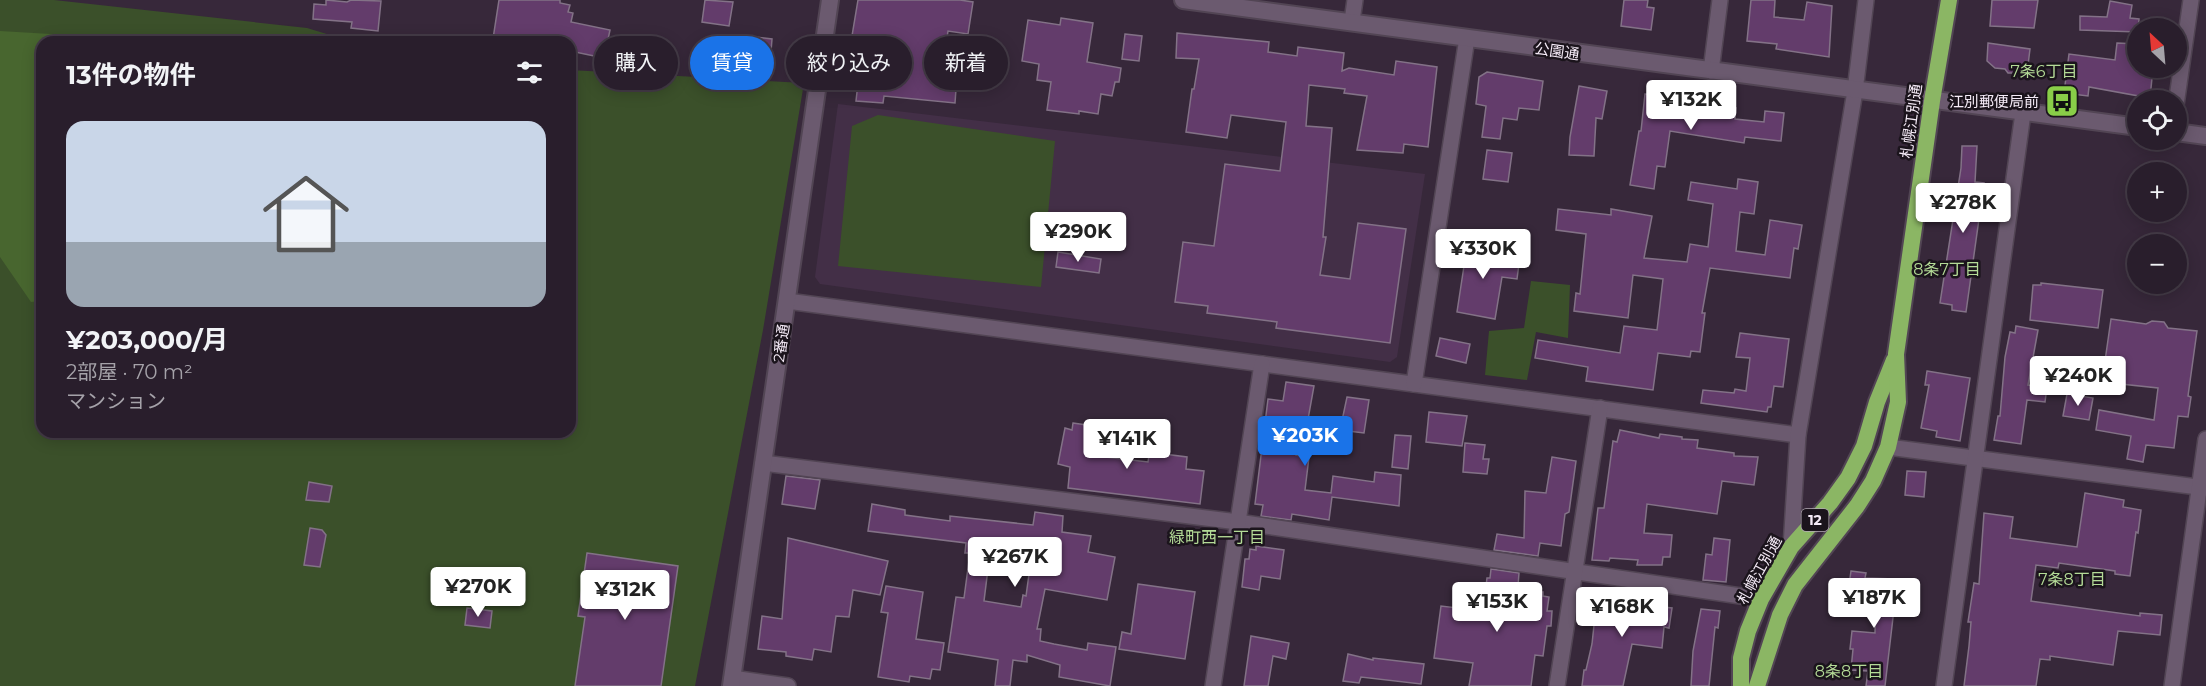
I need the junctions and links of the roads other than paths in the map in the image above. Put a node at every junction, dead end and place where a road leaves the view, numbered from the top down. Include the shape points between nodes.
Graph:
1 (830, 0) edge
2 (1183, 0) edge
3 (1355, 0) edge
4 (1720, 0) edge
5 (1866, 0) edge
6 (1949, 0) edge
7 (2191, 0) edge
8 (1352, 21) junction
9 (1467, 39) junction
10 (1711, 71) junction
11 (2178, 90) edge
12 (1854, 91) junction
13 (1932, 101) junction
14 (2022, 112) junction
15 (2127, 126) edge
16 (2187, 133) edge
17 (2206, 136) edge
18 (787, 301) junction
19 (1896, 354) junction
20 (1262, 364) junction
21 (1414, 384) junction
22 (1600, 408) junction
23 (1798, 435) junction
24 (2206, 439) edge
25 (1888, 447) junction
26 (1976, 459) junction
27 (763, 463) junction
28 (2203, 487) edge
29 (1238, 522) junction
30 (1791, 547) junction
31 (1575, 571) junction
32 (1761, 599) junction
33 (731, 682) edge
34 (788, 686) edge
35 (1213, 686) edge
36 (1557, 686) edge
37 (1741, 686) edge
38 (1757, 686) edge
39 (1944, 686) edge
40 (2172, 686) edge

1 - 18 street, 2番通
2 - 8 street, 公園通
3 - 8 street
4 - 10 street
5 - 12 street
6 - 13 highway, 札幌江別通 / 12
7 - 11 street
8 - 9 street, 公園通
9 - 10 street, 公園通
9 - 21 street
10 - 12 street, 公園通
12 - 13 street, 公園通
12 - 23 street
13 - 14 street, 公園通
13 - 19 highway, 札幌江別通 / 12
14 - 15 street, 公園通
14 - 26 street
16 - 17 street
18 - 20 street
18 - 27 street, 2番通
19 - 25 highway, 札幌江別通 / 12 via 1898,402
19 - 30 highway, 札幌江別通 / 12 via 1864,446 1848,478
20 - 21 street
20 - 29 street
21 - 22 street
22 - 23 street
22 - 31 street
23 - 30 street
24 - 28 street
25 - 26 street
25 - 38 highway, 札幌江別通 / 12 via 1857,506 1795,585 1780,615
26 - 28 street
26 - 39 street
27 - 29 street
27 - 33 street, 2番通
28 - 40 street
29 - 31 street
29 - 35 street
30 - 32 highway, 札幌江別通 / 12
31 - 32 street
31 - 36 street
32 - 37 highway, 札幌江別通 / 12 via 1741,658
33 - 34 street

